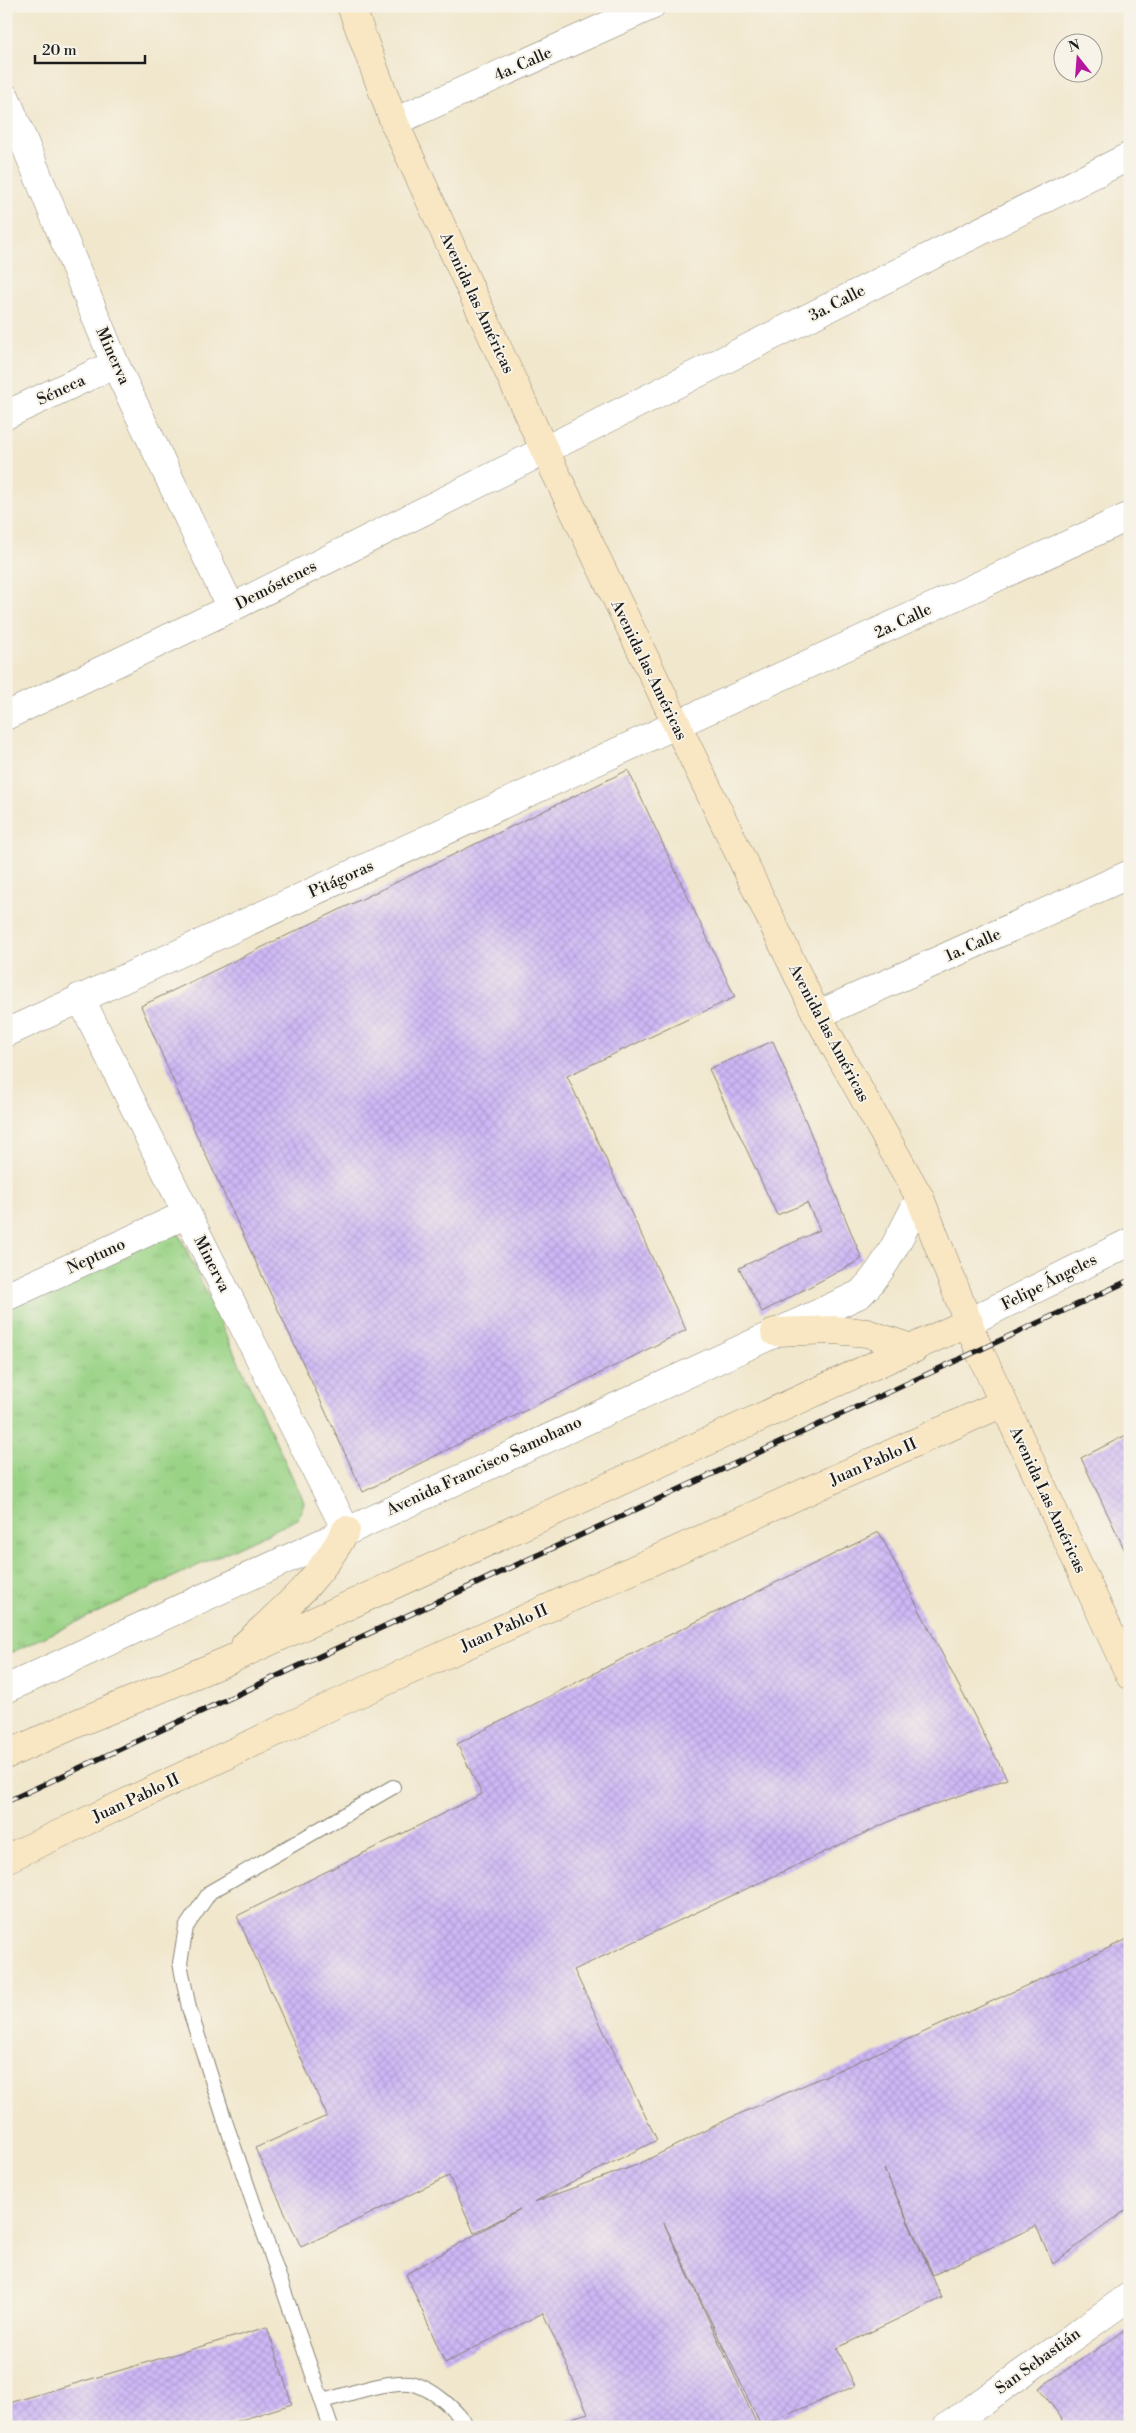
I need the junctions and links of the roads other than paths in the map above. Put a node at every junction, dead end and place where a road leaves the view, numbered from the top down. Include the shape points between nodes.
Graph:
1 (351, 6) edge
2 (651, 6) edge
3 (6, 98) edge
4 (394, 122) junction
5 (11, 126) edge
6 (1130, 156) edge
7 (115, 364) junction
8 (6, 415) edge
9 (544, 449) junction
10 (1130, 516) edge
11 (231, 608) junction
12 (6, 716) edge
13 (676, 726) junction
14 (1130, 874) edge
15 (80, 997) junction
16 (817, 1015) junction
17 (6, 1033) edge
18 (920, 1198) junction
19 (187, 1214) junction
20 (1130, 1242) edge
21 (6, 1297) edge
22 (969, 1322) junction
23 (775, 1332) junction
24 (914, 1349) junction
25 (1003, 1403) junction
26 (346, 1530) junction
27 (227, 1662) junction
28 (1130, 1676) edge
29 (6, 1689) edge
30 (6, 1755) edge
31 (393, 1787) dead end
32 (6, 1858) edge
33 (1130, 2296) edge
34 (322, 2401) junction
35 (331, 2427) edge
36 (468, 2427) edge
37 (947, 2427) edge

1 - 4 main road, Avenida las Américas
2 - 4 street, 4a. Calle
3 - 5 street, Minerva
4 - 9 main road, Avenida las Américas
5 - 7 street, Minerva
6 - 9 street, 3a. Calle
7 - 8 street, Séneca
7 - 11 street, Minerva
9 - 11 street, Demóstenes
9 - 13 main road, Avenida las Américas
10 - 13 street, 2a. Calle
11 - 12 street, Demóstenes
13 - 15 street, Pitágoras
13 - 16 main road, Avenida las Américas
14 - 16 street, 1a. Calle
15 - 17 street, Pitágoras
15 - 19 street, Minerva
16 - 18 main road, Avenida las Américas
18 - 22 main road, Avenida las Américas
18 - 23 street, Avenida Francisco Samohano via 885,1263 860,1294
19 - 21 street, Neptuno
19 - 26 street, Minerva
20 - 22 street, Felipe Ángeles
22 - 24 main road
22 - 25 main road, Avenida Las Américas
23 - 24 main road via 834,1330 867,1333
23 - 26 street, Avenida Francisco Samohano
24 - 27 main road
25 - 28 main road, Avenida Las Américas
25 - 32 main road, Juan Pablo II via 340,1702
26 - 27 main road via 322,1569
26 - 29 street, Avenida Francisco Samohano
27 - 30 main road
31 - 34 lane via 210,1892 186,1927 180,1963 189,2008 225,2121
33 - 37 street, San Sebastián
34 - 35 lane
34 - 36 lane via 387,2384 412,2383 433,2393

